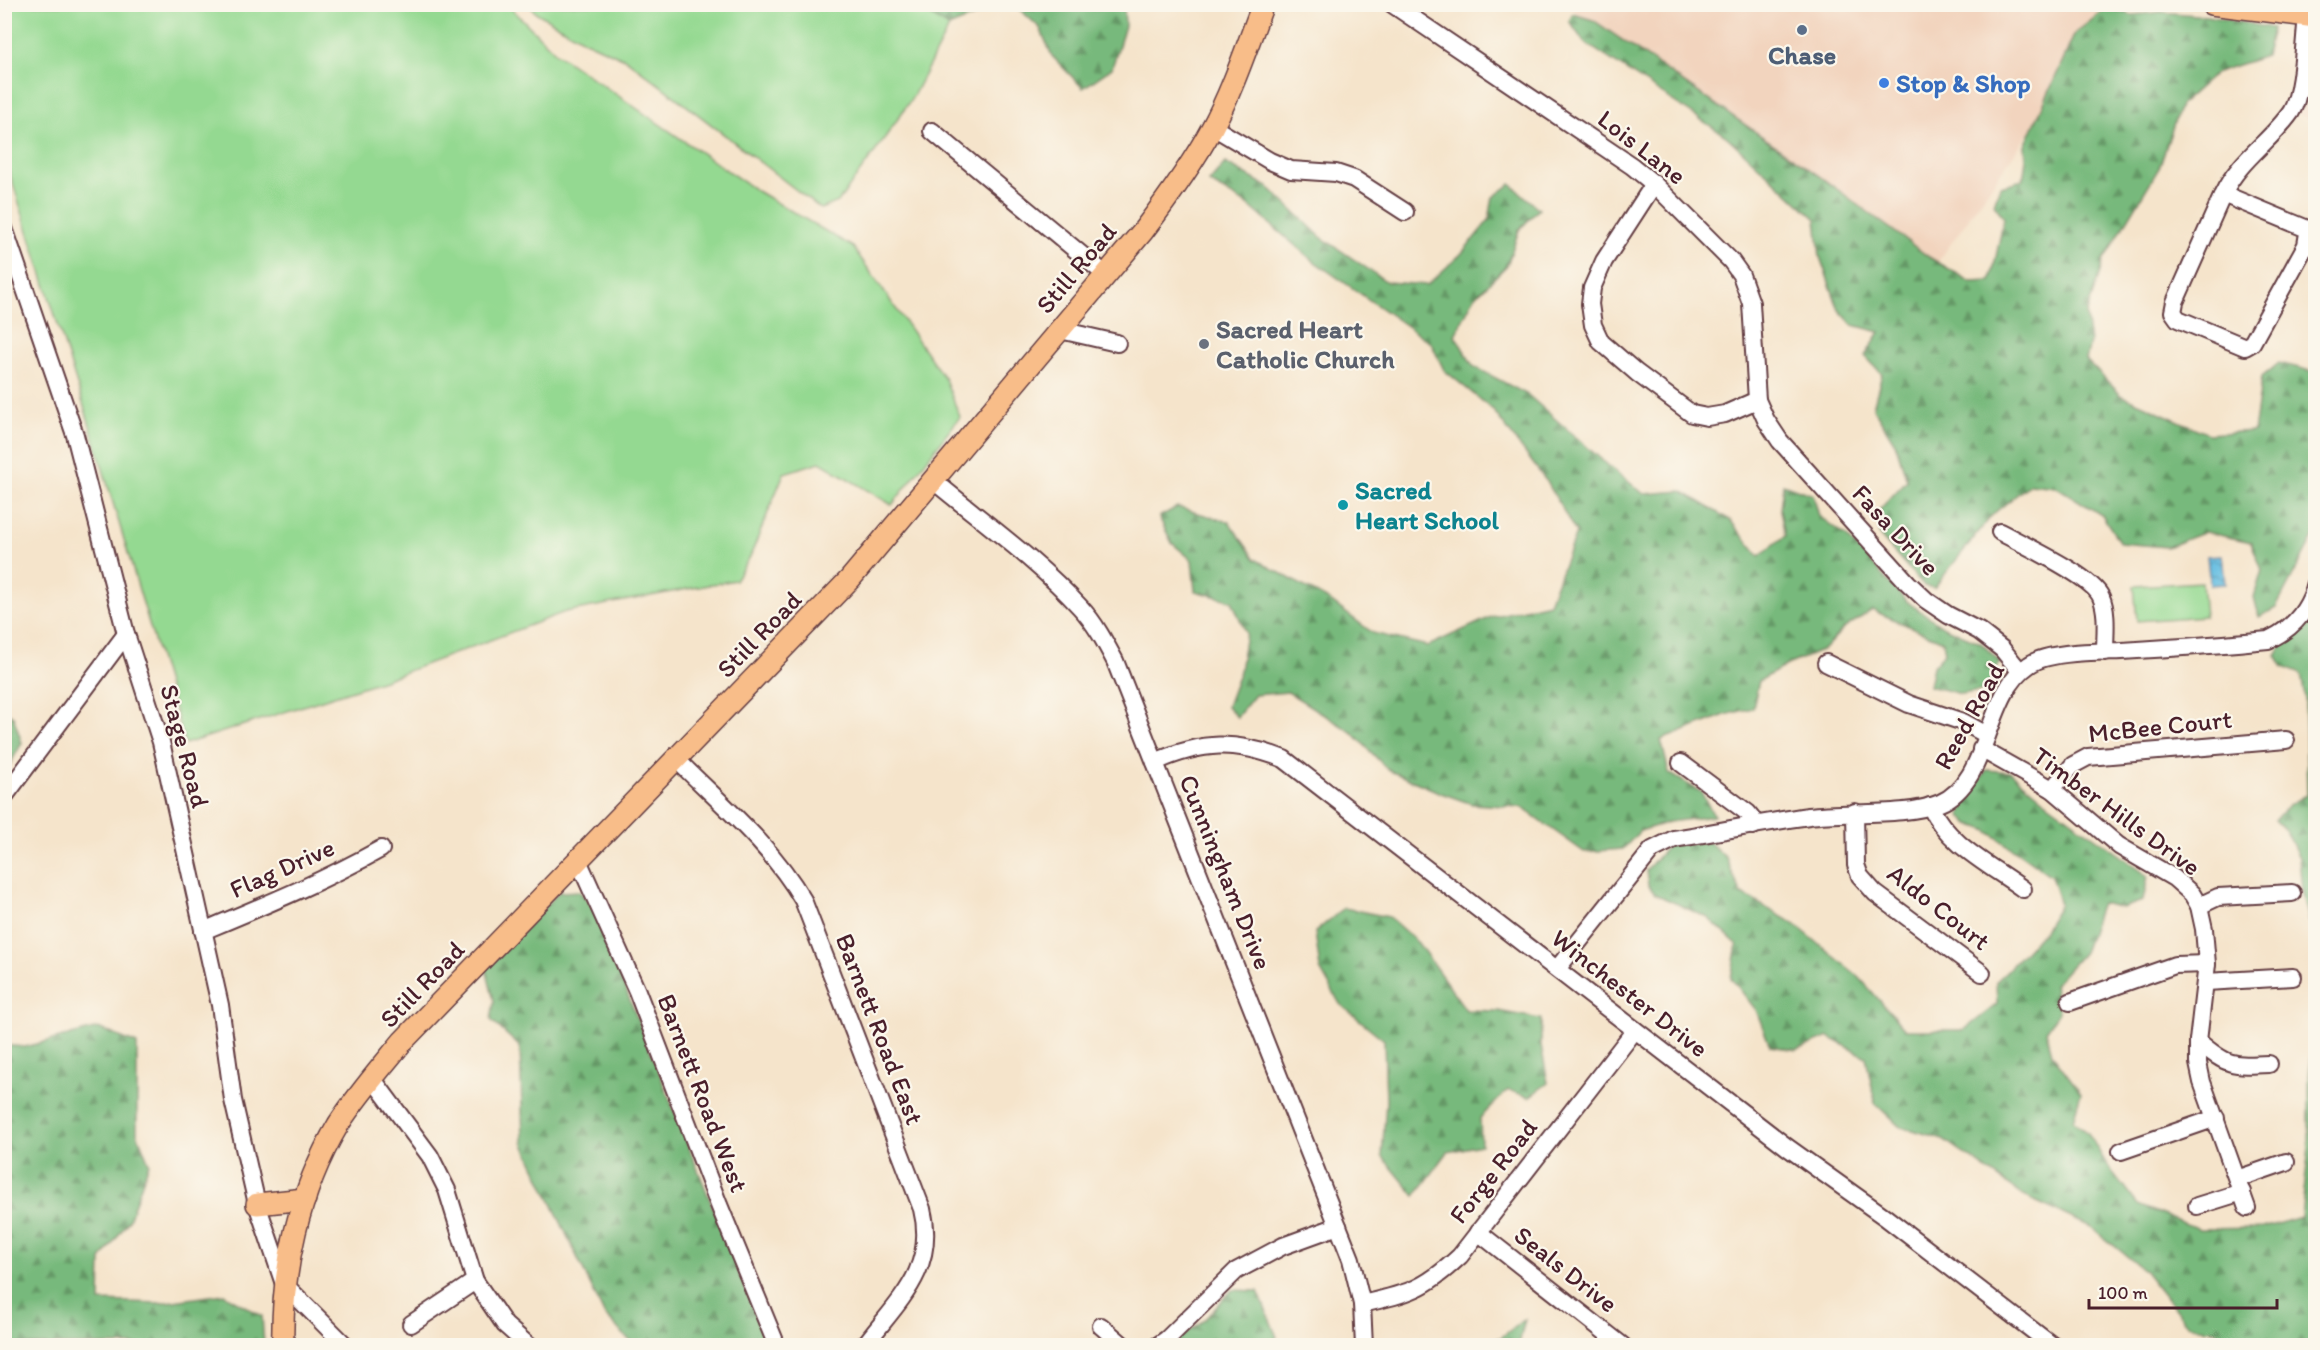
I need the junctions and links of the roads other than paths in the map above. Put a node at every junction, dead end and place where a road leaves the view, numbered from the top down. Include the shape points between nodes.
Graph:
1 (1263, 4) edge
2 (1392, 4) edge
3 (2211, 4) edge
4 (2311, 17) edge
5 (1213, 127) junction
6 (932, 131) dead end
7 (1654, 184) junction
8 (2223, 194) junction
9 (1405, 212) dead end
10 (5, 231) edge
11 (1106, 275) junction
12 (1060, 330) junction
13 (1117, 344) dead end
14 (1757, 400) junction
15 (934, 481) junction
16 (2000, 532) dead end
17 (2316, 583) edge
18 (126, 634) junction
19 (2105, 652) junction
20 (1826, 663) dead end
21 (2020, 671) junction
22 (2286, 740) dead end
23 (1984, 742) junction
24 (676, 759) junction
25 (1155, 762) junction
26 (1680, 763) dead end
27 (2052, 789) junction
28 (4, 797) edge
29 (1930, 806) junction
30 (1855, 812) junction
31 (1753, 826) junction
32 (381, 849) dead end
33 (578, 860) junction
34 (2023, 889) dead end
35 (2292, 893) dead end
36 (2199, 906) junction
37 (203, 931) junction
38 (2206, 964) junction
39 (1557, 969) junction
40 (1982, 973) dead end
41 (2293, 977) dead end
42 (2206, 982) junction
43 (2070, 1002) dead end
44 (1635, 1030) junction
45 (2199, 1041) junction
46 (2269, 1064) dead end
47 (372, 1078) junction
48 (2216, 1118) junction
49 (2121, 1151) dead end
50 (2286, 1162) dead end
51 (2242, 1193) junction
52 (305, 1199) junction
53 (256, 1204) junction
54 (2197, 1206) dead end
55 (1338, 1226) junction
56 (1478, 1232) junction
57 (475, 1281) junction
58 (284, 1284) junction
59 (1362, 1304) junction
60 (411, 1324) dead end
61 (1101, 1326) dead end
62 (283, 1346) edge
63 (346, 1346) edge
64 (529, 1346) edge
65 (777, 1346) edge
66 (864, 1346) edge
67 (1124, 1346) edge
68 (1157, 1346) edge
69 (1364, 1346) edge
70 (1623, 1346) edge
71 (2053, 1346) edge

1 - 5 main road, Still Road
2 - 7 street, Lois Lane
3 - 4 main road
4 - 8 street via 2292,111 2235,174
5 - 9 street via 1291,170 1336,173 1354,179
5 - 11 main road, Still Road via 1178,186
6 - 11 street
7 - 14 street, Lois Lane via 1741,275 1751,303
7 - 14 street via 1604,261 1592,288 1593,326 1601,342 1692,414 1725,414
8 - 8 street via 2305,228 2308,233 2306,245 2274,304 2252,343 2245,347 2178,319 2173,312
10 - 18 street, Stage Road via 75,435
11 - 12 main road, Still Road
12 - 13 street
12 - 15 main road, Still Road
14 - 21 street, Fasa Drive via 1780,441 1908,583 1948,615 2002,649
15 - 24 main road, Still Road via 850,579
15 - 25 street, Cunningham Drive via 1044,572 1081,608 1115,661
16 - 19 street via 2067,568 2100,594 2105,609
17 - 19 street, Reed Road via 2308,606 2293,625 2268,640
18 - 28 street
18 - 37 street, Stage Road via 161,742
19 - 21 street, Reed Road via 2040,660
20 - 23 street, Timber Hills Drive via 1909,704 1963,722
21 - 23 street, Reed Road via 2005,693
22 - 27 street, McBee Court via 2088,756 2073,765
23 - 27 street, Timber Hills Drive
23 - 29 street, Reed Road via 1963,784 1942,802
24 - 33 main road, Still Road
24 - 66 street, Barnett Road East via 768,851 789,875 803,900 922,1209 927,1240 921,1266
25 - 39 street, Winchester Drive via 1200,747 1229,744 1284,759
25 - 55 street, Cunningham Drive
26 - 31 street via 1748,813
27 - 36 street, Timber Hills Drive via 2119,846 2174,878
29 - 30 street, Reed Road
29 - 34 street via 1947,834
30 - 31 street, Reed Road
30 - 40 street, Aldo Court via 1856,865 1860,876 1875,892
31 - 39 street, Reed Road via 1674,839 1652,850
32 - 37 street, Flag Drive
33 - 47 main road, Still Road
33 - 65 street, Barnett Road West via 637,991
35 - 36 street via 2218,897
36 - 38 street, Timber Hills Drive
37 - 53 street, Stage Road
38 - 42 street, Timber Hills Drive
38 - 43 street via 2175,964
39 - 44 street, Winchester Drive
41 - 42 street
42 - 45 street, Timber Hills Drive
44 - 56 street, Forge Road
44 - 71 street, Winchester Drive
45 - 46 street via 2230,1064
45 - 48 street, Timber Hills Drive via 2202,1082
47 - 52 main road, Still Road via 338,1126
47 - 57 street via 434,1165 447,1190
48 - 49 street
48 - 51 street, Timber Hills Drive
50 - 51 street
51 - 54 street
52 - 53 main road
52 - 58 main road, Still Road
53 - 58 street, Stage Road
55 - 59 street, Cunningham Drive
55 - 68 street via 1283,1246 1236,1270
56 - 59 street, Forge Road via 1437,1277 1403,1294
56 - 70 street, Seals Drive
57 - 60 street
57 - 64 street via 505,1325
58 - 62 main road, Still Road
58 - 63 street
59 - 69 street, Cunningham Drive
61 - 67 street

